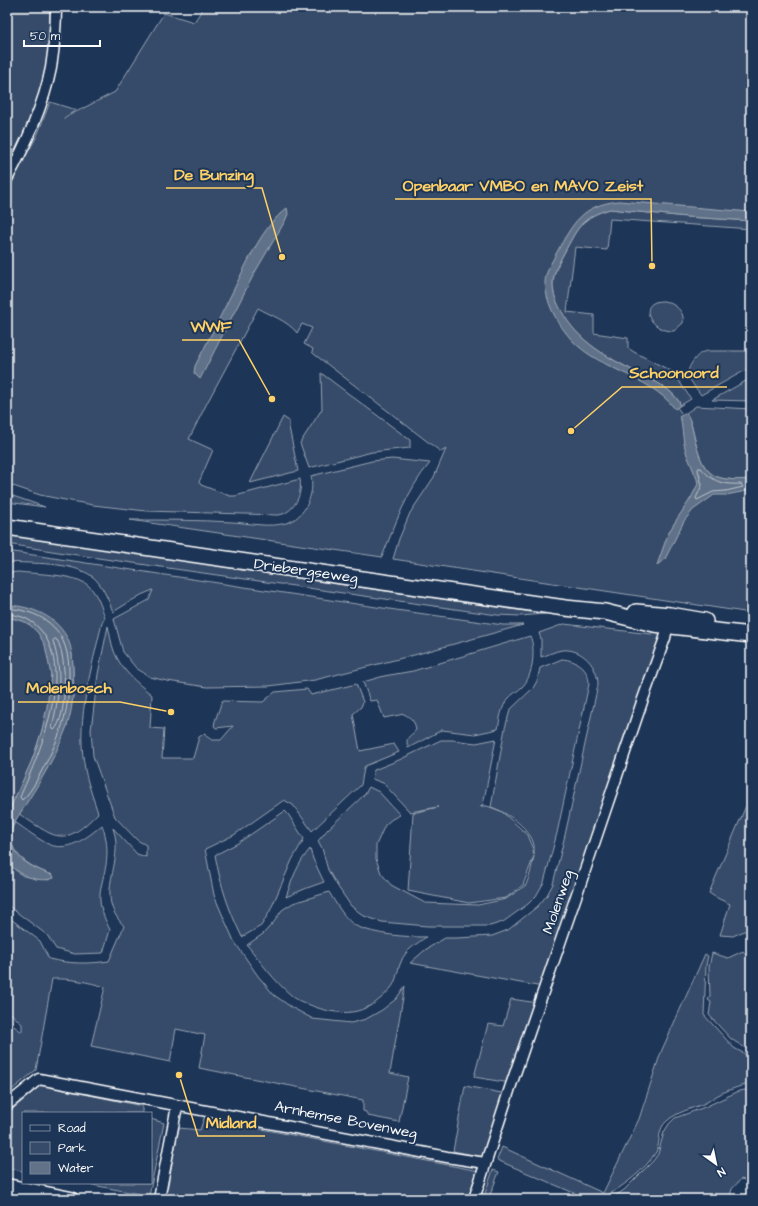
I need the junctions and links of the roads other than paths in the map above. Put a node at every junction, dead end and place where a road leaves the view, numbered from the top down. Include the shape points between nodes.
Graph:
1 (56, 7) edge
2 (7, 178) edge
3 (7, 527) edge
4 (669, 621) junction
5 (751, 635) edge
6 (7, 1105) edge
7 (177, 1106) junction
8 (485, 1163) junction
9 (14, 1191) edge
10 (71, 1199) edge
11 (159, 1199) edge
12 (474, 1199) edge

1 - 2 street via 56,29 50,69 40,104 19,157
3 - 4 main road, Driebergseweg via 565,608 606,612 631,611
4 - 5 main road, Driebergseweg via 707,621 732,632
4 - 8 street, Molenweg
6 - 7 street, Arnhemse Bovenweg via 39,1079
7 - 8 street, Arnhemse Bovenweg
7 - 11 street
8 - 12 street, Molenweg
9 - 10 main road

